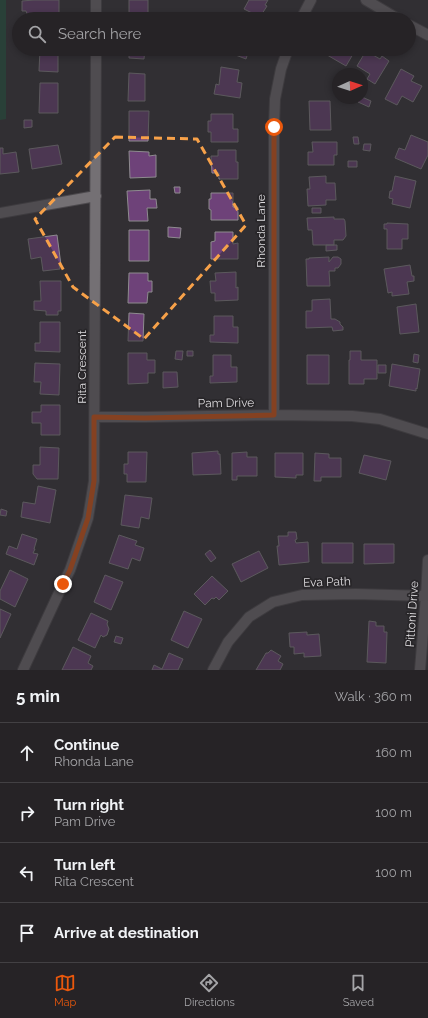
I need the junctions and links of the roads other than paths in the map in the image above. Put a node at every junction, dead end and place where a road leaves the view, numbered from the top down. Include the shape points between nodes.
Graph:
1 (96, 0) edge
2 (311, 0) edge
3 (366, 0) edge
4 (96, 12) edge
5 (305, 12) edge
6 (386, 12) edge
7 (416, 29) edge
8 (428, 35) edge
9 (96, 56) edge
10 (286, 56) edge
11 (96, 196) junction
12 (0, 213) edge
13 (274, 415) junction
14 (94, 417) junction
15 (428, 434) edge
16 (428, 560) edge
17 (426, 596) junction
18 (23, 670) edge
19 (213, 670) edge
20 (420, 670) edge

1 - 4 street
2 - 5 street
3 - 6 street
7 - 8 street
9 - 11 street, Rita Crescent
10 - 13 street, Rhonda Lane via 275,99 274,127
11 - 12 street
11 - 14 street, Rita Crescent
13 - 14 street, Pam Drive
13 - 15 street, Pam Drive via 380,419
14 - 18 street, Rita Crescent via 94,481 88,518 70,570
16 - 17 street, Pittoni Drive
17 - 19 street, Eva Path via 302,595 273,602 249,617 228,642
17 - 20 street, Pittoni Drive

